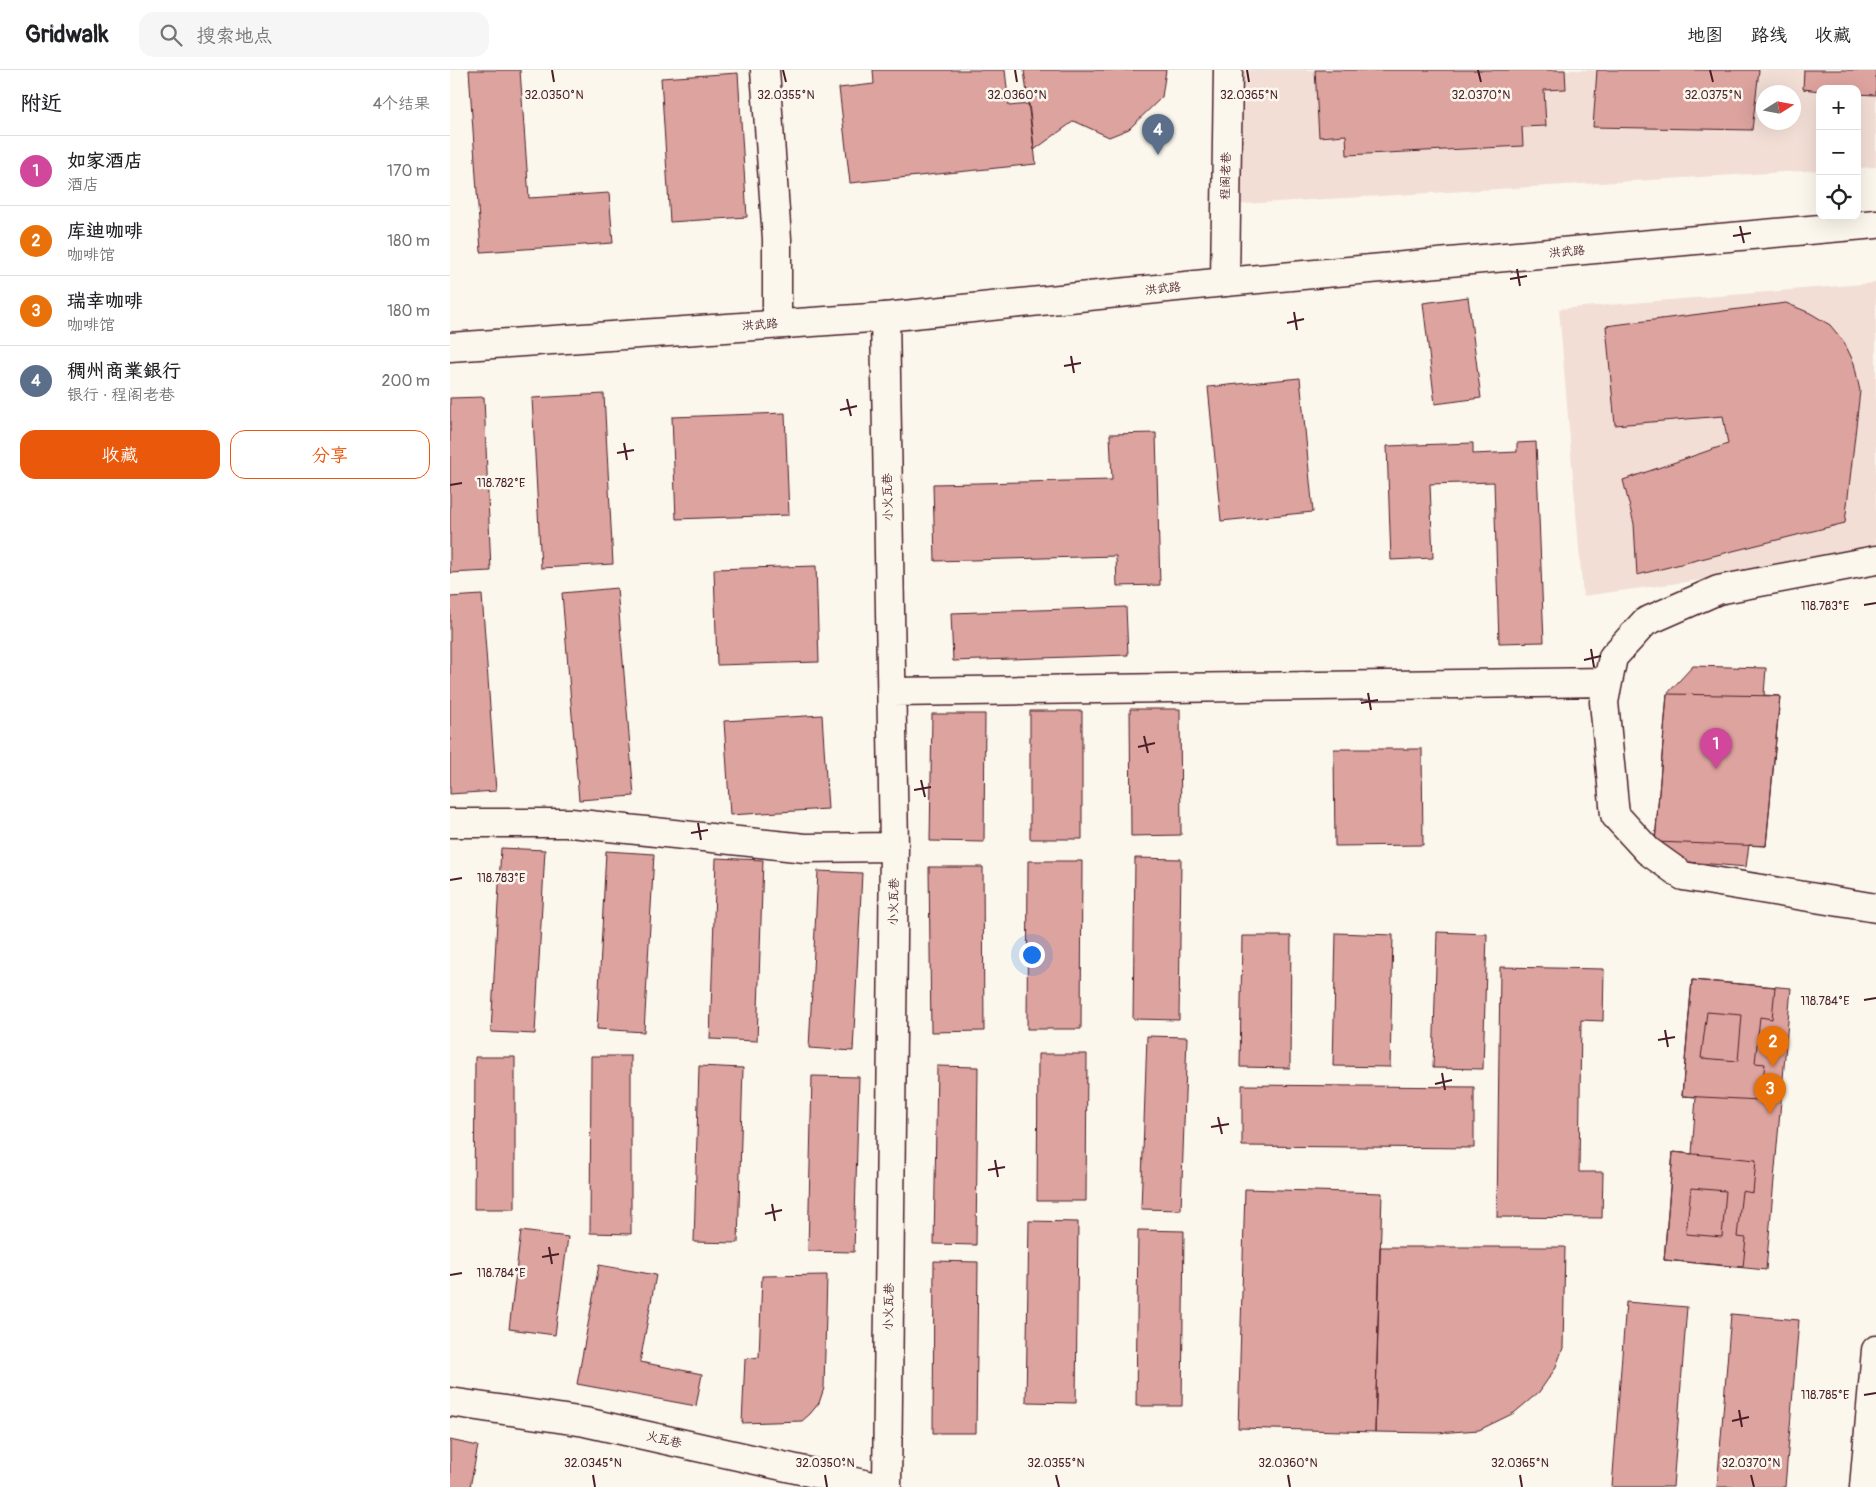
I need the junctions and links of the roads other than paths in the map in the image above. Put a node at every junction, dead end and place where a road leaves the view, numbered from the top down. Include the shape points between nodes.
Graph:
1 (765, 70) edge
2 (1228, 70) edge
3 (1876, 224) edge
4 (1225, 282) junction
5 (885, 317) junction
6 (776, 324) junction
7 (450, 347) edge
8 (1876, 560) edge
9 (1608, 682) junction
10 (892, 692) junction
11 (450, 823) edge
12 (894, 847) junction
13 (1876, 908) edge
14 (1876, 1350) edge
15 (450, 1402) edge
16 (877, 1487) edge
17 (887, 1487) edge
18 (1864, 1487) edge

1 - 6 street via 777,239
2 - 4 street, 程阁老巷
3 - 4 street, 洪武路
4 - 5 street, 洪武路
5 - 6 street, 洪武路
5 - 10 street, 小火瓦巷
6 - 7 street, 洪武路
8 - 9 street via 1718,590 1645,622 1613,657
9 - 10 street
9 - 13 street via 1604,702 1615,815 1648,851 1683,876
10 - 12 street, 小火瓦巷
11 - 12 street via 571,823 805,848
12 - 17 street, 小火瓦巷
14 - 18 street
15 - 16 street, 火瓦巷 via 585,1422

